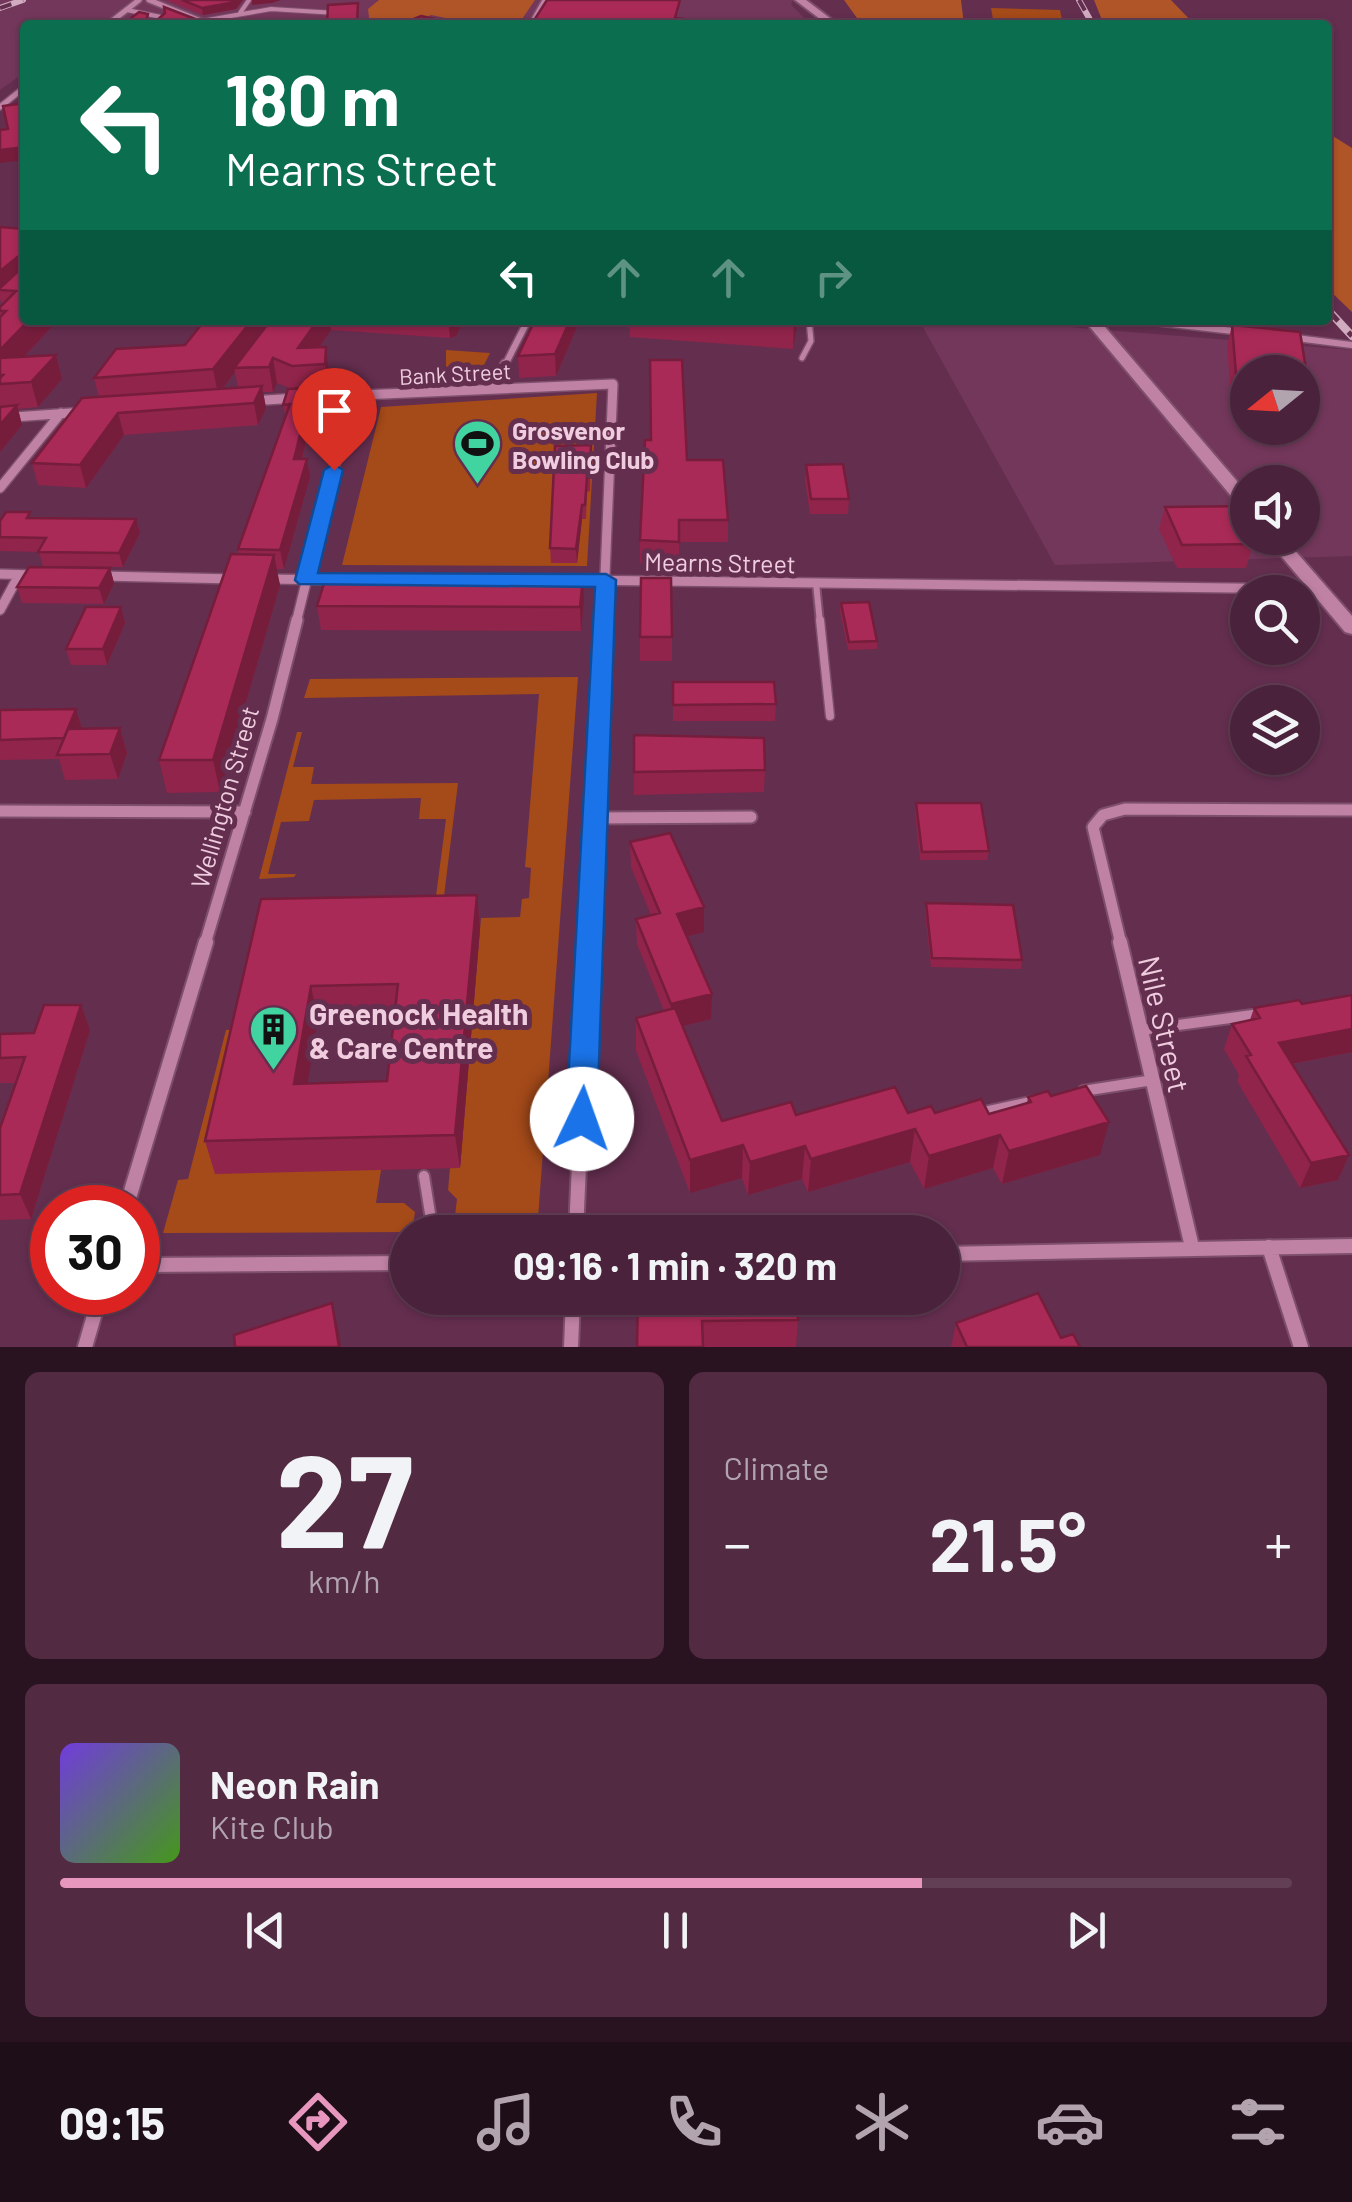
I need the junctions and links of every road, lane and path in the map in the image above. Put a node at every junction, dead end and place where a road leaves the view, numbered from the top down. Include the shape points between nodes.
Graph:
1 (140, 0) edge
2 (149, 0) edge
3 (250, 0) edge
4 (800, 0) edge
5 (127, 10) junction
6 (240, 12) junction
7 (340, 13) edge
8 (114, 20) edge
9 (157, 20) edge
10 (197, 20) edge
11 (210, 20) edge
12 (828, 20) edge
13 (525, 325) edge
14 (809, 325) edge
15 (1094, 325) edge
16 (1178, 325) edge
17 (1254, 334) edge
18 (1273, 336) edge
19 (1352, 345) edge
20 (802, 358) dead end
21 (492, 389) junction
22 (352, 396) junction
23 (241, 401) edge
24 (97, 411) edge
25 (62, 413) junction
26 (0, 418) edge
27 (1230, 484) edge
28 (0, 488) edge
29 (1290, 555) edge
30 (0, 574) edge
31 (19, 575) junction
32 (1307, 575) edge
33 (38, 576) edge
34 (95, 576) edge
35 (306, 580) junction
36 (346, 580) edge
37 (566, 580) edge
38 (606, 580) junction
39 (816, 583) junction
40 (1230, 588) edge
41 (1320, 590) edge
42 (0, 610) edge
43 (1352, 628) edge
44 (830, 716) dead end
45 (1352, 810) edge
46 (0, 811) edge
47 (245, 812) junction
48 (752, 817) dead end
49 (596, 818) junction
50 (1275, 1012) edge
51 (1141, 1030) junction
52 (1153, 1080) junction
53 (1078, 1092) edge
54 (1042, 1100) edge
55 (970, 1115) edge
56 (424, 1176) dead end
57 (133, 1185) edge
58 (434, 1215) edge
59 (577, 1215) edge
60 (1352, 1246) edge
61 (1192, 1247) junction
62 (1269, 1247) junction
63 (960, 1253) edge
64 (390, 1263) edge
65 (160, 1265) edge
66 (95, 1315) edge
67 (572, 1315) edge
68 (86, 1347) edge
69 (571, 1347) edge
70 (1302, 1347) edge

1 - 5 street
2 - 10 street
3 - 6 lane
4 - 12 main road
5 - 8 street
5 - 9 lane via 161,16
6 - 7 lane
6 - 11 lane
13 - 21 street
14 - 20 lane via 811,341
15 - 27 main road
16 - 17 street
18 - 19 street
21 - 22 street, Bank Street
21 - 38 street, Bank Street via 613,384
22 - 23 street, Bank Street
22 - 35 street, Wellington Street
24 - 25 street
25 - 26 street
25 - 28 street
29 - 32 main road
30 - 31 street
31 - 33 street
31 - 42 street
34 - 35 street
35 - 36 street
35 - 47 street, Wellington Street
37 - 38 street, Mearns Street
38 - 39 street, Mearns Street
38 - 49 street
39 - 40 street, Mearns Street
39 - 44 lane
41 - 43 main road
45 - 51 street, Nile Street via 1125,809 1103,815 1093,827
46 - 47 street
47 - 57 street, Wellington Street
48 - 49 street
49 - 59 street
50 - 51 lane
51 - 52 street, Nile Street
52 - 53 lane
52 - 61 street, Nile Street
54 - 55 lane
56 - 58 lane via 422,1190
60 - 62 street
61 - 62 street
61 - 63 street
62 - 70 street
64 - 65 street
66 - 68 street
67 - 69 street

